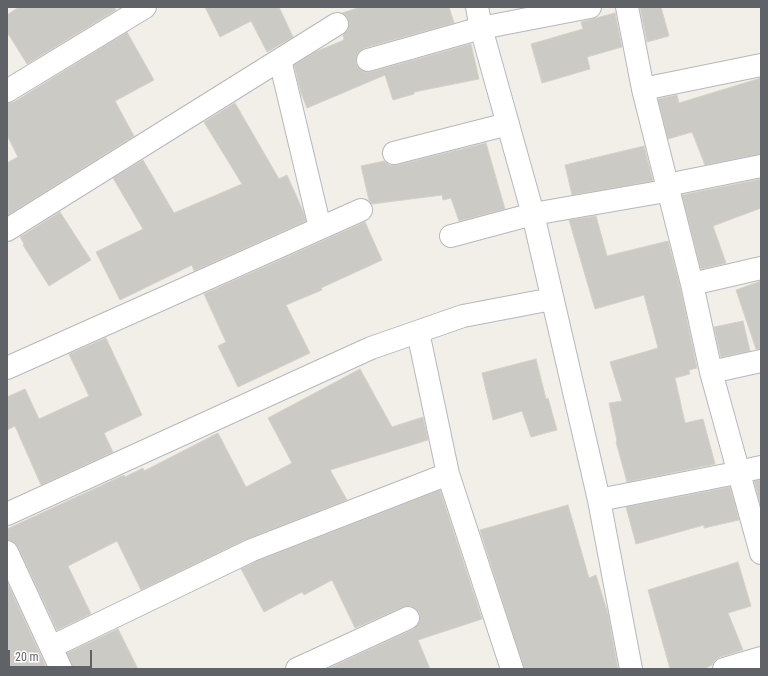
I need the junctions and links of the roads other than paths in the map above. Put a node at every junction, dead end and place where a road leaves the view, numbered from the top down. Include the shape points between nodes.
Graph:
1 (145, 7) edge
2 (590, 7) edge
3 (627, 7) edge
4 (479, 17) edge
5 (337, 24) dead end
6 (280, 60) junction
7 (368, 60) dead end
8 (761, 65) edge
9 (643, 89) junction
10 (7, 91) edge
11 (508, 124) junction
12 (394, 153) dead end
13 (761, 166) edge
14 (667, 185) junction
15 (361, 210) dead end
16 (533, 214) junction
17 (320, 228) junction
18 (7, 230) edge
19 (451, 236) dead end
20 (761, 268) edge
21 (692, 284) junction
22 (552, 299) junction
23 (418, 332) junction
24 (761, 360) edge
25 (7, 368) edge
26 (711, 372) junction
27 (761, 467) edge
28 (738, 472) junction
29 (448, 474) junction
30 (599, 500) junction
31 (7, 514) edge
32 (7, 552) edge
33 (761, 553) edge
34 (408, 618) dead end
35 (51, 647) junction
36 (761, 658) edge
37 (61, 669) edge
38 (297, 669) edge
39 (512, 669) edge
40 (631, 669) edge
41 (724, 669) edge

1 - 10 street
2 - 4 street
3 - 9 street
4 - 7 street
4 - 11 street
5 - 6 street
6 - 17 street
6 - 18 street
8 - 9 street
9 - 14 street
11 - 12 street
11 - 16 street
13 - 14 street
14 - 16 street via 660,192
14 - 21 street
15 - 17 street
16 - 19 street
16 - 22 street
17 - 25 street
20 - 21 street
21 - 26 street
22 - 23 street via 462,316
22 - 30 street
23 - 29 street
23 - 31 street via 371,348
24 - 26 street
26 - 28 street
27 - 28 street
28 - 30 street
28 - 33 street
29 - 35 street via 252,550
29 - 39 street
30 - 40 street
32 - 35 street
34 - 38 street
35 - 37 street
36 - 41 street

